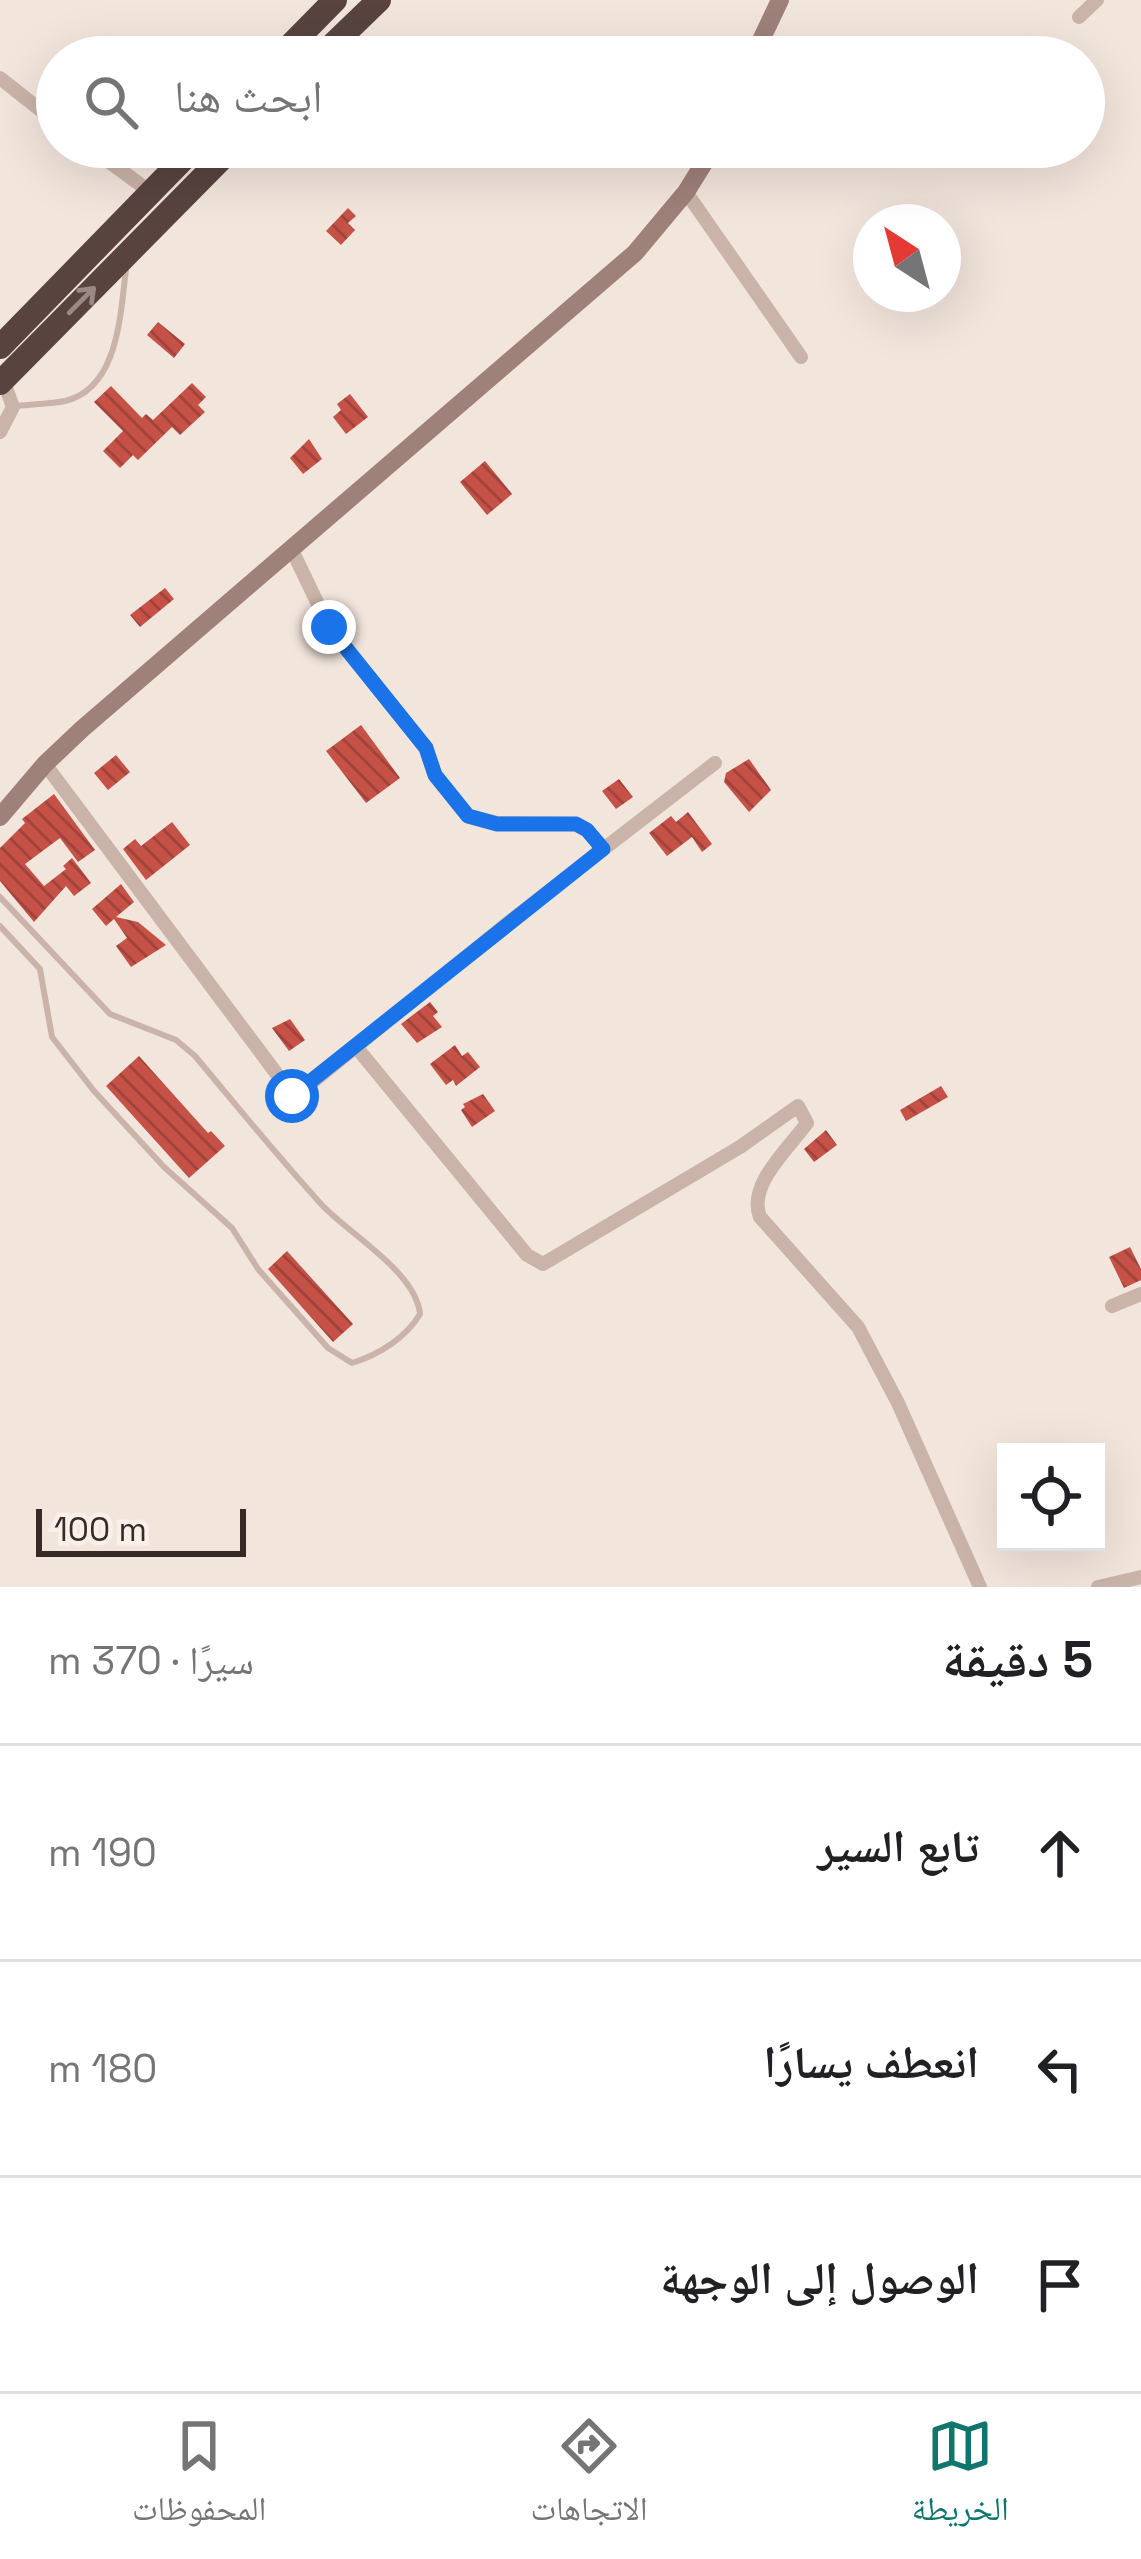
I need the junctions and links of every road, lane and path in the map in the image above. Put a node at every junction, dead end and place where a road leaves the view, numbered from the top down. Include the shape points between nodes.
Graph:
1 (335, 0) edge
2 (379, 0) edge
3 (779, 0) edge
4 (1097, 0) edge
5 (1079, 17) dead end
6 (300, 36) edge
7 (342, 36) edge
8 (763, 36) edge
9 (0, 78) edge
10 (36, 106) edge
11 (118, 168) edge
12 (173, 168) edge
13 (212, 168) edge
14 (701, 168) edge
15 (149, 191) junction
16 (686, 192) junction
17 (128, 254) junction
18 (0, 347) edge
19 (801, 357) dead end
20 (2, 382) edge
21 (14, 406) junction
22 (0, 432) edge
23 (291, 548) junction
24 (716, 763) dead end
25 (45, 764) junction
26 (0, 817) edge
27 (603, 849) junction
28 (0, 897) edge
29 (0, 926) edge
30 (357, 1048) junction
31 (1141, 1294) edge
32 (1112, 1306) dead end
33 (1141, 1577) edge
34 (980, 1587) edge
35 (1098, 1587) edge

1 - 6 highway
2 - 7 highway
3 - 8 street
4 - 5 street
9 - 10 street
11 - 15 street
12 - 15 highway
13 - 17 highway
14 - 16 street
15 - 18 highway
16 - 19 street
16 - 23 street via 599,286
20 -> 17 highway
17 - 21 lane via 114,348 96,382 67,400
20 - 21 street
21 - 22 street
23 - 25 street
23 - 27 street via 329,627 426,748 463,812 497,824 576,824
24 - 27 street
25 - 26 street
25 - 30 street via 292,1097
27 - 30 street
28 - 29 lane via 110,1014 195,1056 325,1208 393,1268 418,1303 420,1314 406,1332 352,1363 328,1348 232,1228 164,1167 55,1042 40,969
30 - 34 street via 527,1255 543,1264 798,1106 807,1123 761,1185 756,1208 858,1327
31 - 32 street
33 - 35 street

